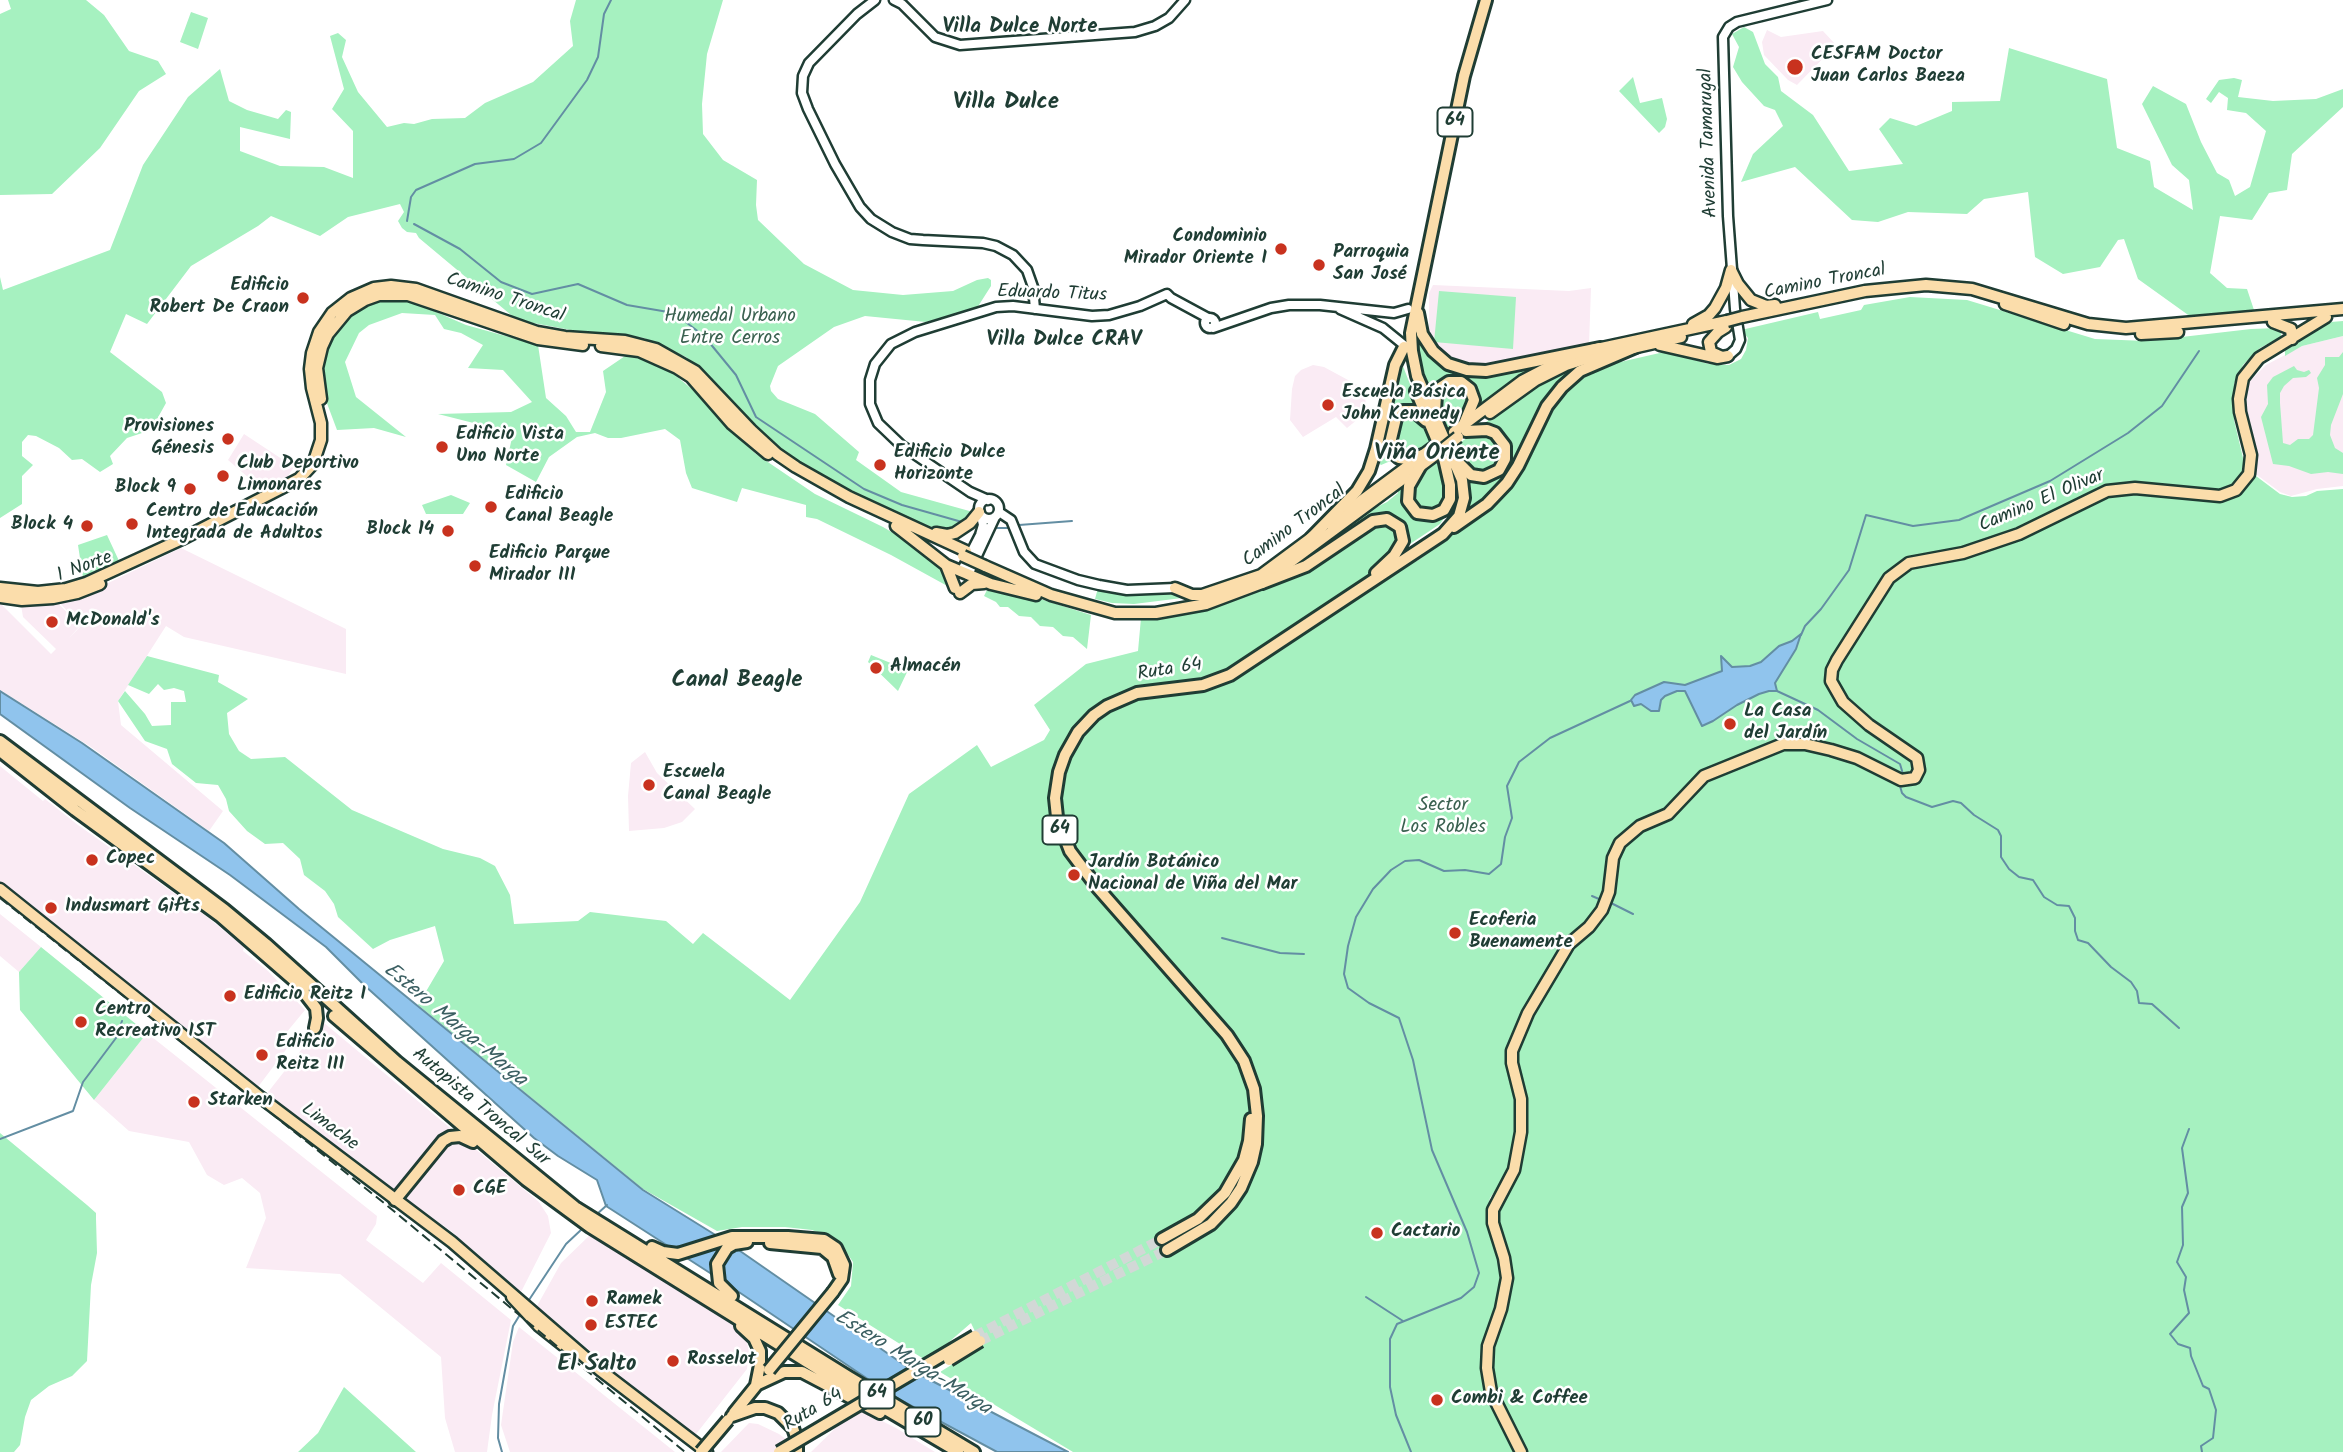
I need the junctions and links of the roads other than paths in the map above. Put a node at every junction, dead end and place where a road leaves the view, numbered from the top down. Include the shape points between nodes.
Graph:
1 (875, 0) edge
2 (894, 0) edge
3 (1185, 0) edge
4 (1480, 0) edge
5 (1486, 0) edge
6 (1826, 0) edge
7 (1731, 270) junction
8 (1418, 295) junction
9 (1814, 301) junction
10 (1035, 309) junction
11 (1408, 309) junction
12 (2343, 310) edge
13 (1360, 313) junction
14 (2343, 315) edge
15 (2326, 317) junction
16 (1743, 320) junction
17 (2273, 322) junction
18 (1727, 325) junction
19 (2292, 339) junction
20 (1650, 340) junction
21 (1404, 346) junction
22 (1636, 347) junction
23 (1600, 348) junction
24 (1727, 356) junction
25 (1433, 421) junction
26 (1461, 431) junction
27 (1441, 450) junction
28 (1422, 460) junction
29 (971, 492) junction
30 (988, 500) junction
31 (980, 512) junction
32 (883, 513) junction
33 (997, 514) junction
34 (896, 526) junction
35 (1443, 534) junction
36 (1311, 538) junction
37 (175, 546) junction
38 (965, 554) junction
39 (986, 563) junction
40 (946, 565) junction
41 (965, 573) junction
42 (1376, 573) junction
43 (1263, 578) junction
44 (992, 584) junction
45 (1175, 588) joint
46 (0, 589) edge
47 (0, 597) edge
48 (1084, 606) junction
49 (0, 741) edge
50 (0, 751) edge
51 (0, 889) edge
52 (295, 981) junction
53 (315, 1028) dead end
54 (491, 1150) junction
55 (395, 1200) junction
56 (576, 1208) junction
57 (596, 1221) junction
58 (835, 1290) junction
59 (849, 1377) junction
60 (756, 1385) junction
61 (730, 1418) junction
62 (928, 1434) junction
63 (702, 1452) edge
64 (779, 1452) edge
65 (794, 1452) edge
66 (958, 1452) edge
67 (974, 1452) edge
68 (1521, 1452) edge

1 - 10 street via 856,13 809,63 803,76 802,93 808,109 845,183 871,219 897,234 983,243 1013,255 1027,271
2 - 3 street via 935,37 960,45 1135,32 1169,18
4 - 11 highway, 64 via 1458,78
5 - 8 highway, 64 via 1462,86
6 - 7 street, Avenida Tamarugal via 1737,22 1724,33
7 - 9 main road via 1747,296 1761,304
7 - 20 main road via 1721,299 1709,315
7 - 24 street, Avenida Tamarugal via 1740,340
8 - 23 highway via 1418,321 1425,340 1437,356 1460,369 1486,371
8 - 25 highway, 64 via 1412,351
9 - 12 main road, Camino Troncal via 1894,288 1954,286 2000,295 2088,324 2126,328
9 - 16 main road, Camino Troncal
10 - 13 street, Eduardo Titus via 1109,315 1167,294 1211,322 1312,304
10 - 29 street, Eduardo Titus via 996,307 915,332 891,344 872,373 870,404 883,430
11 - 13 street, Eduardo Titus
11 - 21 highway, 64
13 - 21 street, Eduardo Titus
14 - 15 main road, Camino Troncal
15 - 17 main road, Camino Troncal
15 - 19 main road, Camino El Olivar
16 - 17 main road, Camino Troncal via 1925,291 1992,300 2106,333 2154,334
16 - 18 main road, Camino Troncal
17 - 19 main road via 2291,329
18 - 20 main road, Camino Troncal
18 - 24 main road via 1709,346 1713,354
19 - 68 main road, Camino El Olivar via 2259,358 2243,378 2240,412 2251,455 2249,474 2236,490 2220,496 2135,488 2107,491 2019,534 1963,553 1909,563 1889,578 1837,660 1832,681 1843,702 1917,758 1915,778 1900,780 1831,750 1783,744 1703,776 1668,814 1640,825 1620,843 1602,910 1569,944 1528,1013 1512,1051 1521,1099 1521,1132 1514,1170 1493,1210 1507,1278 1488,1346 1487,1368 1491,1392
20 - 22 main road, Camino Troncal
20 - 23 main road, Camino Troncal
20 - 24 main road via 1717,358
21 - 25 highway, 64 via 1410,376
21 - 36 highway via 1395,365 1369,471 1357,491
22 - 26 main road, Camino Troncal via 1556,370
22 - 35 highway via 1580,371 1562,387 1546,407 1507,483 1487,504
23 - 26 main road, Camino Troncal via 1538,371
25 - 26 highway via 1438,391 1457,381 1468,386 1474,396
25 - 27 highway, Ruta 64 / 64
25 - 28 highway via 1406,410 1391,432 1391,449 1397,456
26 - 27 main road, Camino Troncal
26 - 27 highway via 1487,430 1501,439 1506,455 1499,470 1484,477 1471,475
27 - 28 main road, Camino Troncal
27 - 28 highway via 1450,499 1444,510 1433,515 1417,513 1408,501 1409,486
27 - 35 highway, Ruta 64 / 64 via 1462,480 1464,498 1456,521
27 - 42 highway, Ruta 64 / 64 via 1457,490 1450,519
28 - 36 main road, Camino Troncal via 1381,484
28 - 43 main road, Camino Troncal
29 - 30 street, Eduardo Titus
29 - 31 street, Eduardo Titus
30 - 31 street
30 - 33 street, Eduardo Titus via 996,502
31 - 32 main road via 947,535
31 - 33 street via 988,519
31 - 41 street via 983,525
32 - 37 main road, Camino Troncal via 829,487 777,454 695,371 656,349 625,341 549,334 416,289 391,286 351,298 319,331 310,369 322,435 309,469 288,486
32 - 38 main road, Camino Troncal
33 - 41 street
33 - 45 street, Eduardo Titus via 1011,520 1021,548 1035,564 1078,580 1127,590
34 - 37 main road, Camino Troncal via 775,460 733,424 691,377 666,362 639,351 538,339 394,293 352,307 325,340 317,375 328,438 313,474 289,493
34 - 38 main road, Camino Troncal
34 - 40 main road
35 - 42 highway, Ruta 64 / 64 via 1230,675 1203,685 1137,693 1107,706 1083,726 1061,763 1056,808 1070,851 1227,1035 1254,1088 1256,1144 1241,1188 1211,1224 1196,1235 1165,1245 1206,1213 1236,1177 1250,1131 1247,1090 1225,1041 1062,849 1050,806 1056,763 1076,726 1103,702 1136,688 1202,678 1228,669
36 - 43 main road, Camino Troncal
37 - 46 main road, 1 Norte via 66,589
37 - 47 main road, 1 Norte via 77,593 43,599
38 - 39 main road, Camino Troncal, bridge
39 - 43 main road, Camino Troncal via 1069,596 1133,608 1205,599
39 - 48 main road, Camino Troncal
40 - 41 main road
40 - 44 main road via 958,590 975,583
41 - 44 main road
42 - 43 highway via 1404,541 1400,527 1387,519 1373,521 1306,566
43 - 45 main road via 1202,595
43 - 48 main road, Camino Troncal via 1226,598 1181,609 1131,614
44 - 48 main road
49 - 56 highway, Autopista Troncal Sur via 225,910 397,1062
50 - 52 highway, Autopista Troncal Sur via 220,916
51 - 55 main road, Limache
52 - 53 highway via 316,1008
52 - 54 highway, Autopista Troncal Sur
54 - 55 highway via 464,1136 446,1139
54 - 56 highway, Autopista Troncal Sur
55 - 63 main road, Limache via 452,1242 573,1354 600,1370
56 - 57 highway, Autopista Troncal Sur
57 - 58 highway via 668,1253 683,1254 739,1236 828,1242 843,1260 844,1274
57 - 59 highway, Autopista Troncal Sur
57 - 60 highway via 636,1260 751,1334 760,1355
57 - 62 highway, Autopista Troncal Sur
58 - 59 highway via 838,1265 822,1248 734,1244 719,1260 718,1279 725,1291
58 - 60 highway, bridge
59 - 67 highway, Autopista Troncal Sur / 60
60 - 61 highway
60 - 62 highway via 784,1372 802,1372
61 - 63 highway, bridge
61 - 65 highway via 755,1408 778,1413 793,1428
62 - 66 highway, Autopista Troncal Sur / 60
64 - 65 highway, Ruta 64 / 64, bridge via 978,1339

